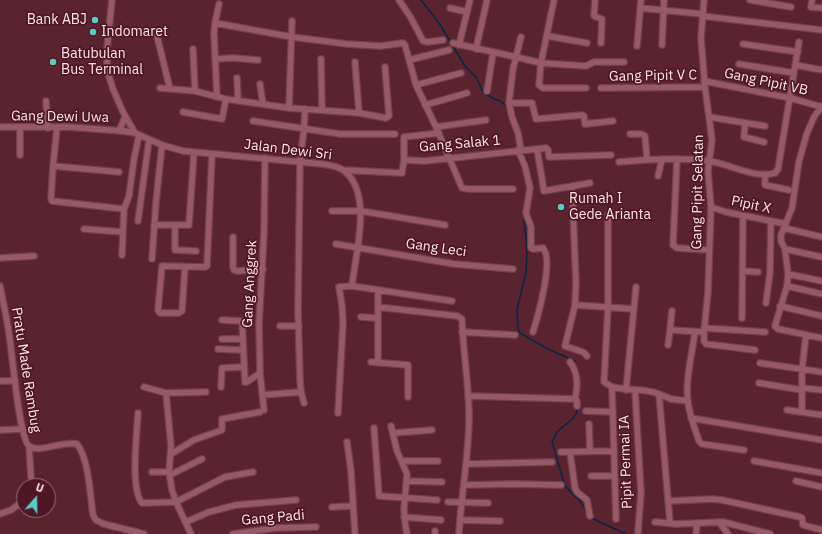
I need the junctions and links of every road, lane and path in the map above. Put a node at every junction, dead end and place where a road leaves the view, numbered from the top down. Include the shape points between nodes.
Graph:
1 (112, 0) edge
2 (399, 0) edge
3 (470, 0) edge
4 (487, 0) edge
5 (554, 0) edge
6 (594, 0) edge
7 (641, 0) edge
8 (664, 0) edge
9 (704, 0) edge
10 (750, 0) edge
11 (812, 0) edge
12 (219, 4) dead end
13 (791, 7) dead end
14 (450, 8) dead end
15 (640, 8) junction
16 (822, 8) edge
17 (664, 10) junction
18 (467, 12) junction
19 (702, 15) junction
20 (292, 21) dead end
21 (215, 23) junction
22 (822, 30) edge
23 (157, 36) dead end
24 (548, 36) junction
25 (292, 37) junction
26 (521, 37) dead end
27 (443, 40) dead end
28 (601, 42) dead end
29 (799, 42) dead end
30 (587, 43) dead end
31 (743, 44) dead end
32 (662, 45) dead end
33 (637, 46) dead end
34 (193, 49) dead end
35 (476, 49) junction
36 (449, 50) dead end
37 (798, 52) junction
38 (493, 53) junction
39 (516, 57) junction
40 (215, 59) junction
41 (321, 59) dead end
42 (258, 60) dead end
43 (409, 60) junction
44 (355, 62) dead end
45 (624, 62) dead end
46 (542, 63) junction
47 (738, 64) dead end
48 (795, 65) junction
49 (385, 67) dead end
50 (822, 70) edge
51 (461, 73) dead end
52 (794, 73) junction
53 (237, 78) dead end
54 (704, 81) junction
55 (260, 84) dead end
56 (416, 85) junction
57 (705, 87) junction
58 (160, 88) dead end
59 (586, 88) dead end
60 (602, 88) dead end
61 (170, 89) junction
62 (487, 90) dead end
63 (195, 91) junction
64 (467, 93) dead end
65 (217, 97) junction
66 (790, 98) junction
67 (46, 100) dead end
68 (226, 100) junction
69 (238, 101) junction
70 (509, 103) junction
71 (262, 104) junction
72 (425, 105) junction
73 (822, 106) edge
74 (289, 108) junction
75 (305, 108) junction
76 (322, 110) junction
77 (183, 112) dead end
78 (359, 113) junction
79 (125, 117) junction
80 (709, 117) junction
81 (486, 120) dead end
82 (253, 121) dead end
83 (612, 121) dead end
84 (745, 123) junction
85 (765, 126) dead end
86 (0, 127) edge
87 (436, 127) junction
88 (20, 128) junction
89 (48, 128) junction
90 (57, 128) junction
91 (304, 129) junction
92 (119, 130) junction
93 (439, 133) junction
94 (137, 134) junction
95 (395, 134) dead end
96 (630, 134) dead end
97 (149, 140) junction
98 (764, 142) dead end
99 (162, 145) junction
100 (537, 149) junction
101 (520, 150) junction
102 (194, 152) junction
103 (212, 154) junction
104 (20, 155) dead end
105 (611, 155) dead end
106 (264, 158) junction
107 (450, 158) junction
108 (662, 159) junction
109 (677, 159) junction
110 (404, 160) junction
111 (647, 160) junction
112 (710, 161) junction
113 (300, 162) junction
114 (619, 162) dead end
115 (53, 166) junction
116 (343, 170) junction
117 (120, 172) dead end
118 (765, 174) junction
119 (658, 176) dead end
120 (590, 183) dead end
121 (572, 186) junction
122 (514, 189) dead end
123 (789, 190) dead end
124 (711, 207) junction
125 (124, 209) junction
126 (332, 211) dead end
127 (361, 211) junction
128 (608, 215) dead end
129 (743, 216) junction
130 (138, 221) dead end
131 (771, 221) junction
132 (445, 225) dead end
133 (154, 226) junction
134 (175, 226) junction
135 (785, 226) junction
136 (84, 229) dead end
137 (123, 232) junction
138 (233, 237) dead end
139 (822, 237) edge
140 (336, 244) dead end
141 (358, 247) junction
142 (709, 250) junction
143 (785, 250) junction
144 (196, 251) dead end
145 (122, 255) dead end
146 (34, 256) dead end
147 (822, 257) edge
148 (0, 258) edge
149 (152, 259) dead end
150 (185, 267) junction
151 (262, 269) junction
152 (513, 269) dead end
153 (743, 271) junction
154 (758, 272) dead end
155 (788, 274) junction
156 (822, 281) edge
157 (0, 286) edge
158 (352, 286) junction
159 (636, 286) dead end
160 (786, 286) junction
161 (378, 290) junction
162 (822, 294) edge
163 (1, 297) edge
164 (452, 301) dead end
165 (766, 303) dead end
166 (575, 305) junction
167 (780, 306) junction
168 (378, 307) junction
169 (608, 307) junction
170 (634, 309) junction
171 (672, 311) dead end
172 (822, 316) edge
173 (361, 317) dead end
174 (377, 318) junction
175 (742, 318) dead end
176 (222, 320) dead end
177 (280, 326) dead end
178 (299, 326) junction
179 (670, 330) junction
180 (704, 330) junction
181 (462, 332) junction
182 (533, 332) dead end
183 (695, 332) junction
184 (765, 332) dead end
185 (515, 335) dead end
186 (806, 335) junction
187 (822, 338) edge
188 (222, 339) dead end
189 (242, 339) junction
190 (668, 345) dead end
191 (218, 349) dead end
192 (242, 350) junction
193 (755, 350) dead end
194 (587, 356) dead end
195 (371, 362) dead end
196 (378, 362) junction
197 (570, 362) dead end
198 (760, 363) dead end
199 (243, 367) junction
200 (802, 370) junction
201 (822, 372) edge
202 (260, 373) junction
203 (0, 381) edge
204 (15, 381) junction
205 (759, 382) dead end
206 (144, 387) dead end
207 (221, 387) dead end
208 (612, 387) junction
209 (802, 389) junction
210 (626, 390) junction
211 (635, 390) junction
212 (822, 390) edge
213 (166, 392) junction
214 (206, 392) dead end
215 (301, 392) junction
216 (660, 394) junction
217 (262, 395) junction
218 (469, 396) junction
219 (408, 397) dead end
220 (575, 399) junction
221 (688, 401) junction
222 (304, 403) dead end
223 (577, 406) dead end
224 (787, 410) dead end
225 (586, 412) dead end
226 (613, 412) junction
227 (802, 412) junction
228 (138, 413) dead end
229 (338, 413) dead end
230 (822, 415) edge
231 (691, 418) junction
232 (589, 424) dead end
233 (391, 426) dead end
234 (374, 428) dead end
235 (22, 429) junction
236 (0, 430) edge
237 (432, 430) dead end
238 (393, 433) junction
239 (822, 440) edge
240 (347, 442) dead end
241 (29, 446) junction
242 (744, 450) dead end
243 (590, 451) junction
244 (613, 451) junction
245 (561, 452) dead end
246 (570, 452) junction
247 (171, 454) junction
248 (202, 459) dead end
249 (438, 460) dead end
250 (402, 461) junction
251 (754, 461) dead end
252 (552, 462) dead end
253 (466, 464) junction
254 (152, 472) dead end
255 (252, 472) dead end
256 (170, 473) junction
257 (822, 473) edge
258 (591, 476) dead end
259 (614, 476) junction
260 (31, 477) dead end
261 (407, 481) junction
262 (796, 481) dead end
263 (442, 482) dead end
264 (464, 485) junction
265 (561, 485) dead end
266 (822, 487) edge
267 (405, 499) junction
268 (296, 500) dead end
269 (437, 500) dead end
270 (669, 501) junction
271 (176, 502) junction
272 (448, 502) dead end
273 (462, 502) junction
274 (488, 503) dead end
275 (16, 506) edge
276 (353, 506) junction
277 (332, 507) dead end
278 (0, 514) edge
279 (590, 516) dead end
280 (404, 517) junction
281 (616, 519) dead end
282 (441, 520) dead end
283 (460, 520) junction
284 (500, 521) dead end
285 (186, 522) junction
286 (655, 522) dead end
287 (719, 522) junction
288 (670, 523) junction
289 (696, 523) junction
290 (316, 527) dead end
291 (822, 530) edge
292 (127, 532) edge
293 (638, 532) dead end
294 (144, 534) edge
295 (191, 534) edge
296 (233, 534) edge
297 (355, 534) edge
298 (407, 534) edge
299 (459, 534) edge
300 (696, 534) edge
301 (728, 534) edge
302 (770, 534) edge

1 - 79 street via 106,63
2 - 27 street via 423,41
3 - 18 street
4 - 35 street
5 - 24 street
6 - 28 street via 594,17 602,19
7 - 15 street
8 - 17 street
9 - 19 street, Gang Pipit Selatan
10 - 13 street
11 - 16 street via 810,8
12 - 21 street
14 - 18 street
15 - 17 street
15 - 33 street
17 - 19 street
17 - 32 street
18 - 35 street via 456,44
19 - 22 street
19 - 54 street, Gang Pipit Selatan
20 - 25 street
21 - 25 street
21 - 40 street
23 - 61 street
24 - 30 street
24 - 46 street
25 - 43 street via 381,46 402,42
25 - 74 street
26 - 39 street
29 - 37 street
31 - 37 street
34 - 63 street
35 - 38 street
36 - 43 street
37 - 48 street
38 - 39 street
38 - 62 street
39 - 46 street
39 - 70 street
40 - 42 street
40 - 65 street
41 - 76 street
43 - 56 street
44 - 78 street
45 - 46 street via 594,62 586,66
46 - 59 street via 539,85 543,88
47 - 52 street
48 - 50 street
48 - 52 street
49 - 78 street via 388,117
51 - 56 street
52 - 66 street
53 - 69 street
54 - 57 street, Gang Pipit Selatan
54 - 66 street, Gang Pipit VB
55 - 71 street
56 - 72 street
57 - 60 street, Gang Pipit V C
57 - 80 street, Gang Pipit Selatan
58 - 61 street
61 - 63 street
63 - 65 street
64 - 72 street
65 - 68 street
66 - 73 street, Gang Pipit VB
66 - 118 street via 778,169 775,173
67 - 89 street
68 - 69 street
68 - 77 street via 222,119
69 - 71 street
70 - 83 street via 532,103 537,119 582,115 586,124
70 - 101 street
71 - 74 street
72 - 87 street
73 - 135 street via 807,133 799,161 792,208
74 - 75 street
75 - 76 street
75 - 91 street
76 - 78 street
79 - 92 street
79 - 94 street
80 - 84 street
80 - 112 street, Gang Pipit Selatan via 712,140
81 - 87 street
82 - 91 street
84 - 85 street
84 - 98 street via 744,137
86 - 88 street, Gang Dewi Uwa
87 - 93 street
88 - 89 street, Gang Dewi Uwa
88 - 104 street
89 - 90 street, Gang Dewi Uwa
90 - 92 street, Gang Dewi Uwa
90 - 115 street
91 - 95 street via 340,134
91 - 113 street
92 - 94 street, Gang Dewi Uwa
93 - 107 street
93 - 110 street via 405,136
94 - 97 street, Jalan Dewi Sri
94 - 125 street via 129,196
96 - 111 street via 646,136
97 - 99 street, Jalan Dewi Sri
97 - 130 street
99 - 102 street, Jalan Dewi Sri
99 - 133 street
100 - 101 street, Gang Salak 1
100 - 105 street via 547,148 549,157
100 - 121 street via 545,191
101 - 107 street, Gang Salak 1
101 - 182 street via 530,188 526,213 531,248 544,248 545,251 544,289
102 - 103 street, Jalan Dewi Sri
102 - 134 street via 189,224
103 - 106 street, Jalan Dewi Sri
103 - 150 street via 206,267
106 - 113 street, Jalan Dewi Sri
106 - 151 street, Gang Anggrek
107 - 110 street, Gang Salak 1
107 - 122 street via 463,188
108 - 109 street
108 - 111 street
108 - 119 street
109 - 112 street
109 - 142 street via 673,245 677,248
110 - 116 street via 402,173
111 - 114 street
112 - 118 street
112 - 124 street, Gang Pipit Selatan via 708,179
113 - 116 street, Jalan Dewi Sri
113 - 178 street
115 - 117 street
115 - 125 street via 52,201
116 - 127 street, Jalan Dewi Sri via 357,190
118 - 123 street via 765,185
120 - 121 street
121 - 166 street
124 - 129 street, Pipit X
124 - 142 street, Gang Pipit Selatan
125 - 137 street
126 - 127 street
127 - 132 street
127 - 141 street, Jalan Dewi Sri
128 - 169 street
129 - 131 street, Pipit X
129 - 153 street
131 - 135 street, Pipit X
131 - 165 street via 770,272
133 - 134 street
133 - 149 street
134 - 144 street via 175,250
135 - 139 street, Pipit X
135 - 143 street via 781,239
136 - 137 street
137 - 145 street
138 - 151 street via 234,270
140 - 141 street, Gang Leci
141 - 152 street, Gang Leci via 454,264
141 - 158 street, Jalan Dewi Sri
142 - 180 street, Gang Pipit Selatan
143 - 147 street
143 - 155 street
146 - 148 street
150 - 150 street via 182,311 179,314 160,313 158,310 162,266
151 - 202 street, Gang Anggrek
153 - 154 street
153 - 175 street
155 - 156 street
155 - 160 street
157 - 163 street, Pratu Made Rambug
158 - 161 street
158 - 229 street via 338,288 343,323
159 - 170 street
160 - 162 street
160 - 167 street
161 - 164 street
161 - 168 street
163 - 204 street, Pratu Made Rambug
166 - 169 street
166 - 194 street via 565,346
167 - 172 street
167 - 186 street via 776,328
168 - 174 street
168 - 181 street via 457,316 462,319
169 - 170 street
169 - 208 street via 604,382
170 - 210 street
171 - 179 street
173 - 174 street
174 - 196 street
176 - 189 street via 242,321
177 - 178 street
178 - 215 street
179 - 183 street
179 - 190 street
180 - 183 street
180 - 184 street
180 - 193 street via 705,344
181 - 185 street
181 - 218 street
183 - 221 street via 688,381
186 - 187 street
186 - 200 street
188 - 189 street
189 - 192 street
191 - 192 street
192 - 199 street
195 - 196 street
196 - 219 street via 408,365
197 - 220 street via 574,367 577,381
198 - 200 street
199 - 202 street via 246,382
199 - 207 street via 222,368
200 - 201 street
200 - 209 street
202 - 217 street, Gang Anggrek
203 - 204 street
204 - 235 street, Pratu Made Rambug
205 - 209 street
206 - 213 street
208 - 210 street
208 - 226 street
209 - 212 street
209 - 227 street
210 - 211 street
211 - 216 street via 650,390
211 - 293 street, Pipit Permai IA via 641,493
213 - 214 street
213 - 247 street
215 - 217 street
215 - 222 street
216 - 221 street
216 - 270 street
217 - 247 street, Gang Anggrek via 262,411 222,419 222,430 194,440
218 - 220 street
218 - 253 street
220 - 223 street
221 - 231 street
224 - 227 street
225 - 226 street
226 - 244 street
227 - 230 street
228 - 271 street via 136,478 139,499 146,504
231 - 239 street
231 - 242 street via 702,444
232 - 243 street
233 - 238 street
234 - 267 street via 378,495
235 - 236 street
235 - 241 street, Pratu Made Rambug
237 - 238 street
238 - 250 street
240 - 276 street
241 - 260 street
241 - 292 street, Pratu Made Rambug via 38,448 66,443 77,444 87,470 94,518
243 - 244 street
243 - 246 street
244 - 259 street
245 - 246 street
246 - 279 street via 575,488 587,500
247 - 256 street
248 - 256 street
249 - 250 street
250 - 261 street via 407,472
251 - 257 street
252 - 253 street
253 - 264 street
254 - 256 street
255 - 271 street via 225,477
256 - 271 street
258 - 259 street
259 - 281 street
261 - 263 street
261 - 267 street
262 - 266 street
264 - 265 street
264 - 273 street
267 - 269 street
267 - 280 street
268 - 285 street via 236,504
270 - 288 street
270 - 291 street via 722,500 800,517 803,525
271 - 285 street
272 - 273 street
273 - 274 street
273 - 283 street
275 - 278 street
276 - 277 street
276 - 297 street
280 - 282 street
280 - 298 street
283 - 284 street
283 - 299 street
285 - 295 street
286 - 288 street
287 - 289 street
287 - 301 street
287 - 302 street
288 - 289 street
289 - 300 street
290 - 296 street, Gang Padi via 276,528
292 - 294 street, Pratu Made Rambug

